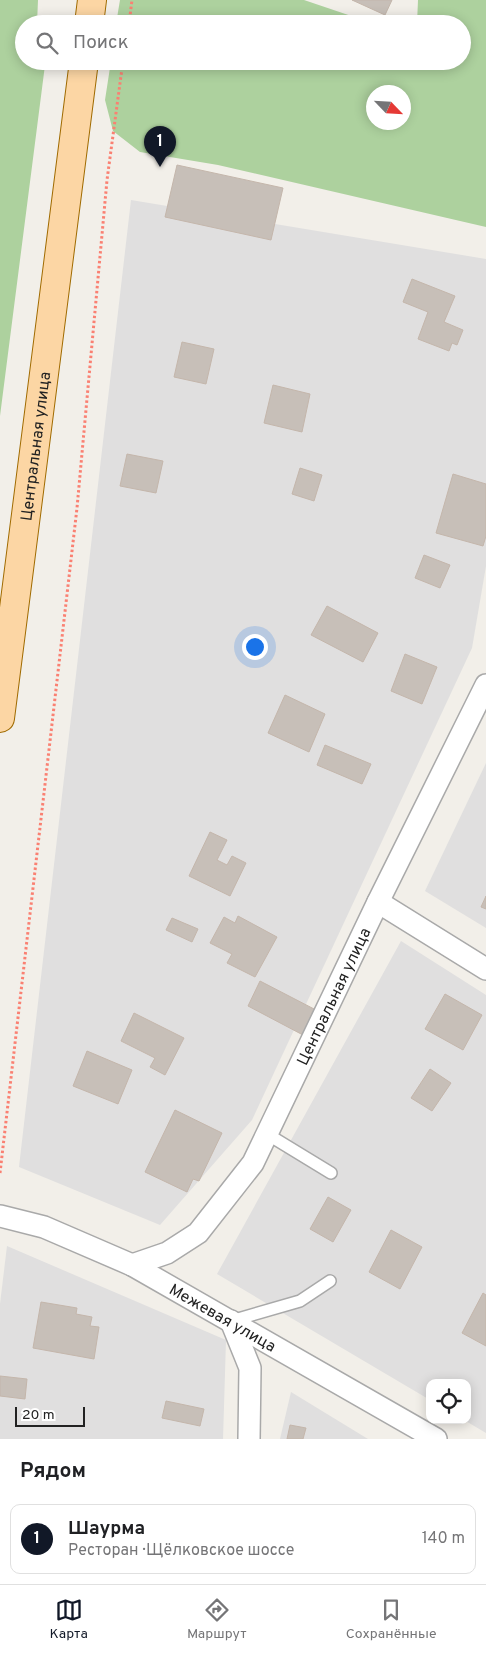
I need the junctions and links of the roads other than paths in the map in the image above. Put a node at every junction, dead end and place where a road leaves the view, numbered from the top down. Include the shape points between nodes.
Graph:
1 (92, 0) edge
2 (90, 15) edge
3 (83, 70) edge
4 (486, 685) edge
5 (0, 718) edge
6 (378, 902) junction
7 (486, 969) edge
8 (267, 1134) junction
9 (331, 1173) dead end
10 (0, 1216) edge
11 (132, 1265) junction
12 (330, 1281) dead end
13 (232, 1321) junction
14 (249, 1439) edge
15 (436, 1439) edge

1 - 2 main road
3 - 5 main road, Центральная улица
4 - 6 street, Центральная улица
6 - 7 street
6 - 8 street, Центральная улица
8 - 9 lane
8 - 11 street, Центральная улица via 253,1163 198,1233 167,1253
10 - 11 street, Межевая улица via 44,1227
11 - 13 street, Межевая улица
12 - 13 lane via 300,1301
13 - 14 street via 250,1368
13 - 15 street, Межевая улица

